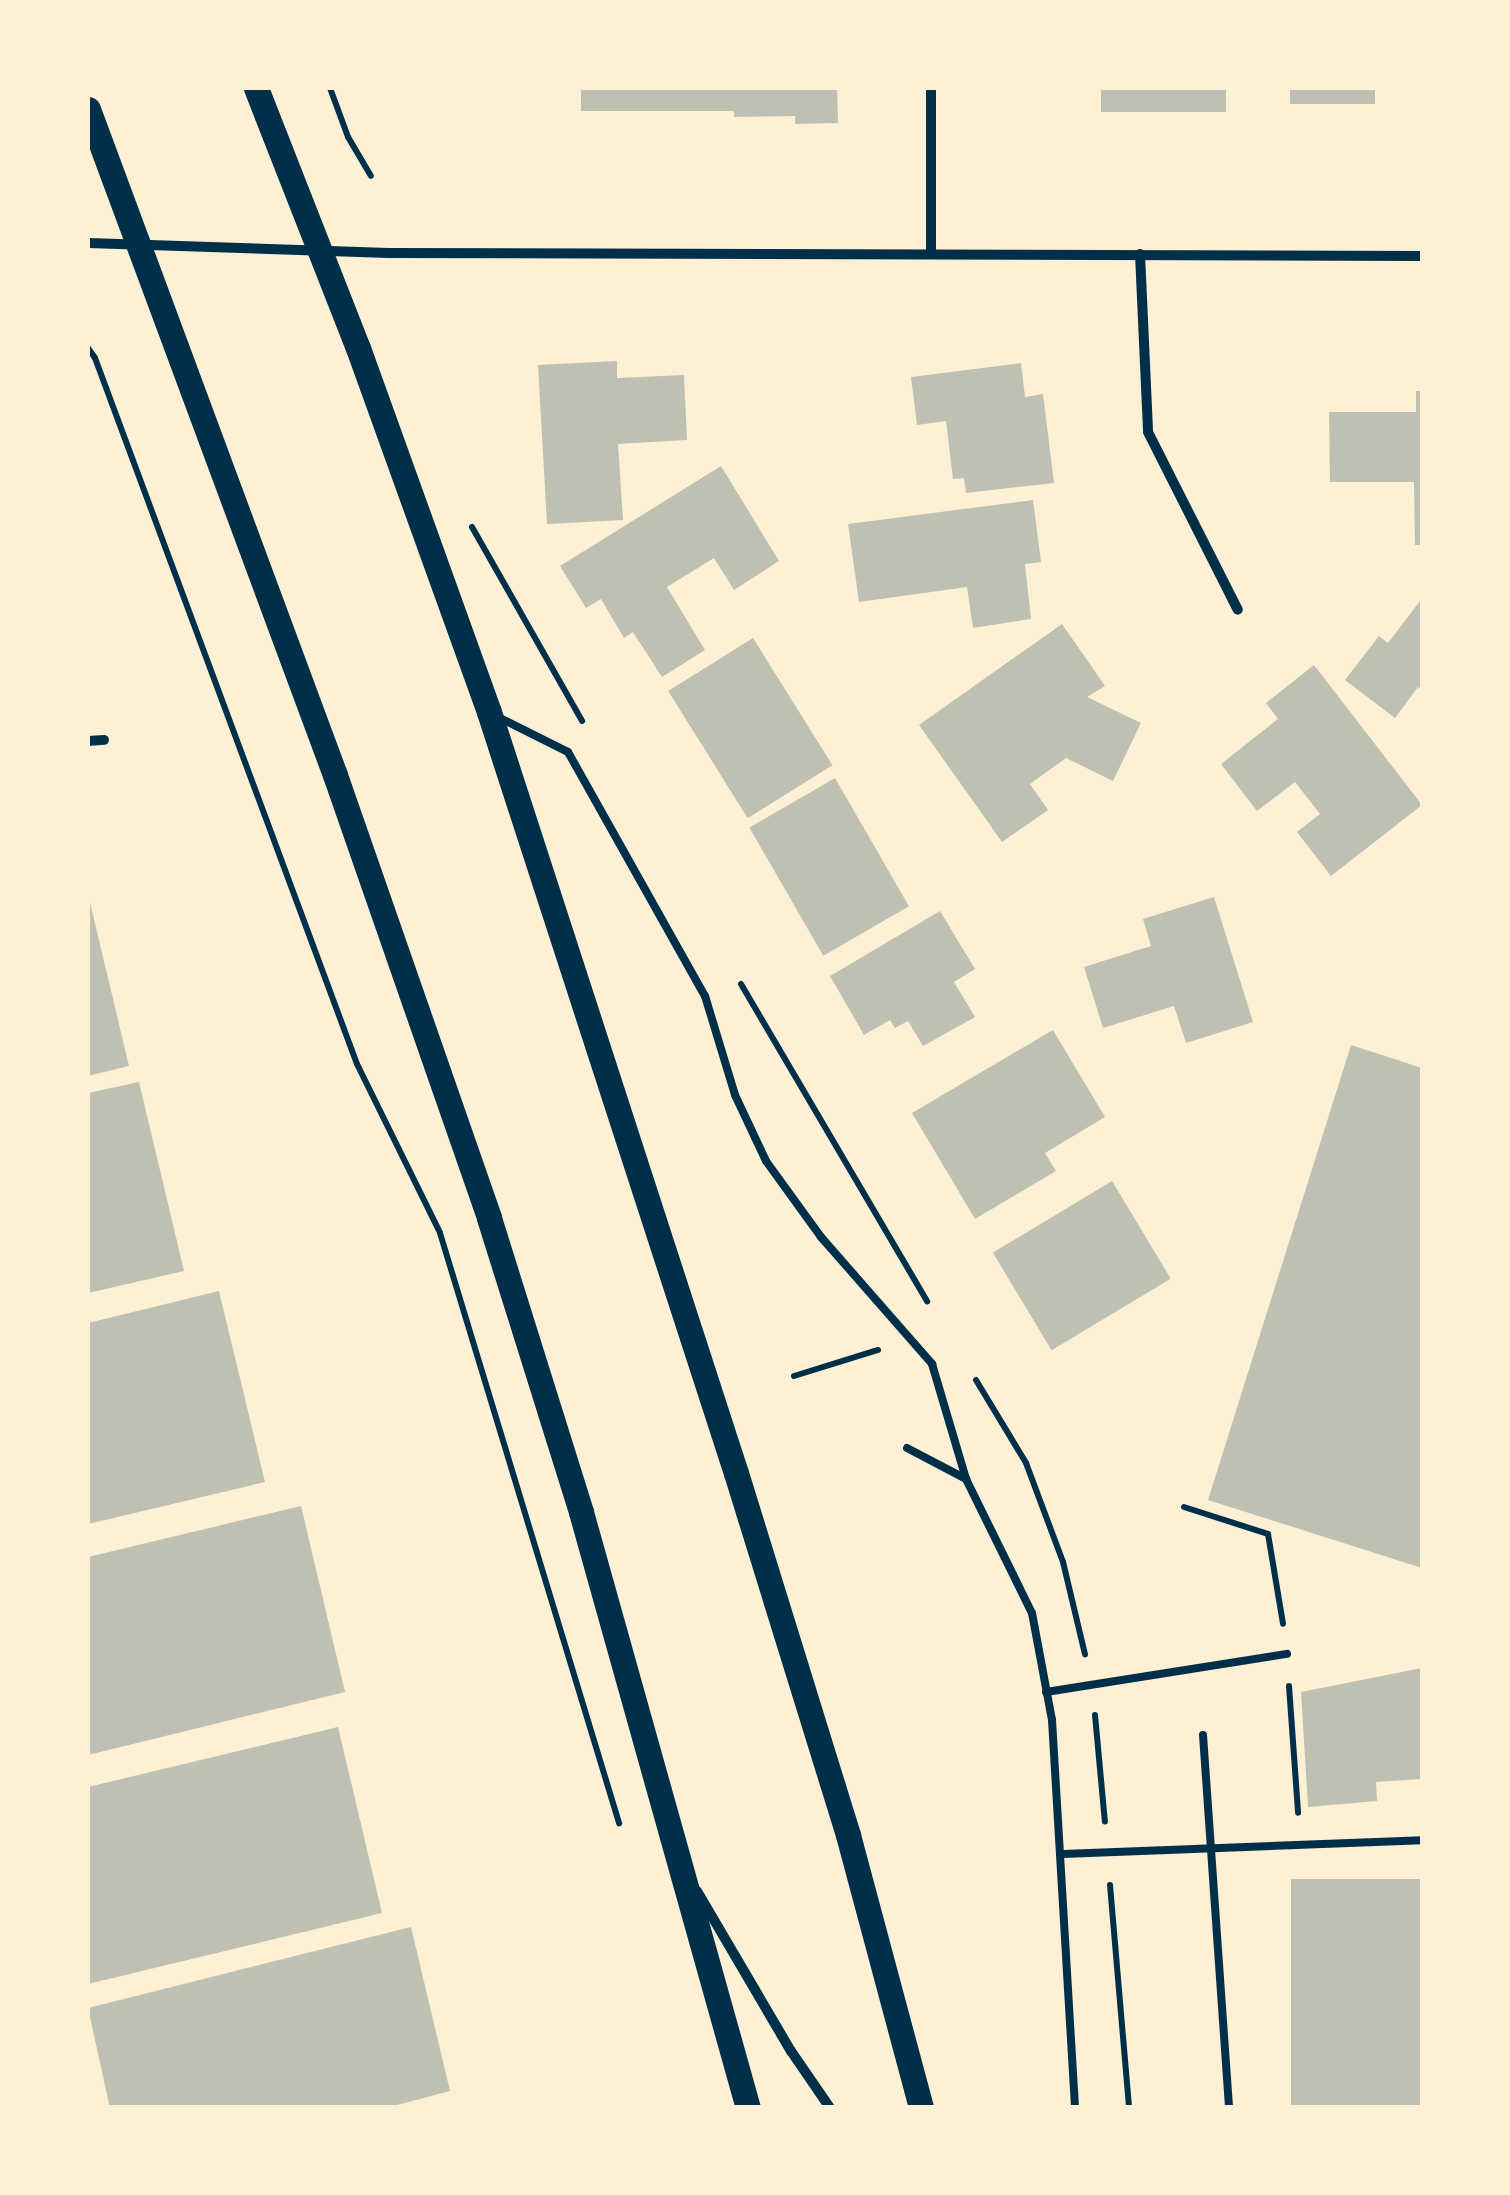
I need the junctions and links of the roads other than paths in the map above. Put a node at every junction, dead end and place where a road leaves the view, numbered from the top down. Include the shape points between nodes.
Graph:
1 (256, 88) edge
2 (931, 88) edge
3 (88, 110) edge
4 (88, 243) edge
5 (138, 245) junction
6 (320, 251) junction
7 (930, 252) junction
8 (1140, 254) junction
9 (1422, 256) edge
10 (1238, 610) dead end
11 (489, 712) junction
12 (104, 740) dead end
13 (88, 741) edge
14 (907, 1448) dead end
15 (966, 1480) junction
16 (1287, 1654) dead end
17 (1046, 1692) junction
18 (1204, 1735) dead end
19 (1422, 1840) edge
20 (1212, 1848) junction
21 (1063, 1854) junction
22 (683, 1868) junction
23 (748, 2108) edge
24 (830, 2108) edge
25 (922, 2108) edge
26 (1075, 2108) edge
27 (1229, 2108) edge

1 - 6 main road
2 - 7 street
3 - 5 main road
4 - 5 street
5 - 6 street
5 - 22 main road via 335,776 489,1218
6 - 7 street
6 - 11 main road
7 - 8 street
8 - 9 street
8 - 10 street via 1148,432
11 - 15 lane via 568,752 705,996 734,1096 766,1161 821,1237 932,1364
11 - 25 main road via 736,1473 848,1835
12 - 13 street
14 - 15 lane
15 - 17 lane via 1032,1613
16 - 17 lane
17 - 21 lane
18 - 20 lane
19 - 20 lane
20 - 21 lane
20 - 27 lane
21 - 26 lane
22 - 23 main road
22 - 24 street

